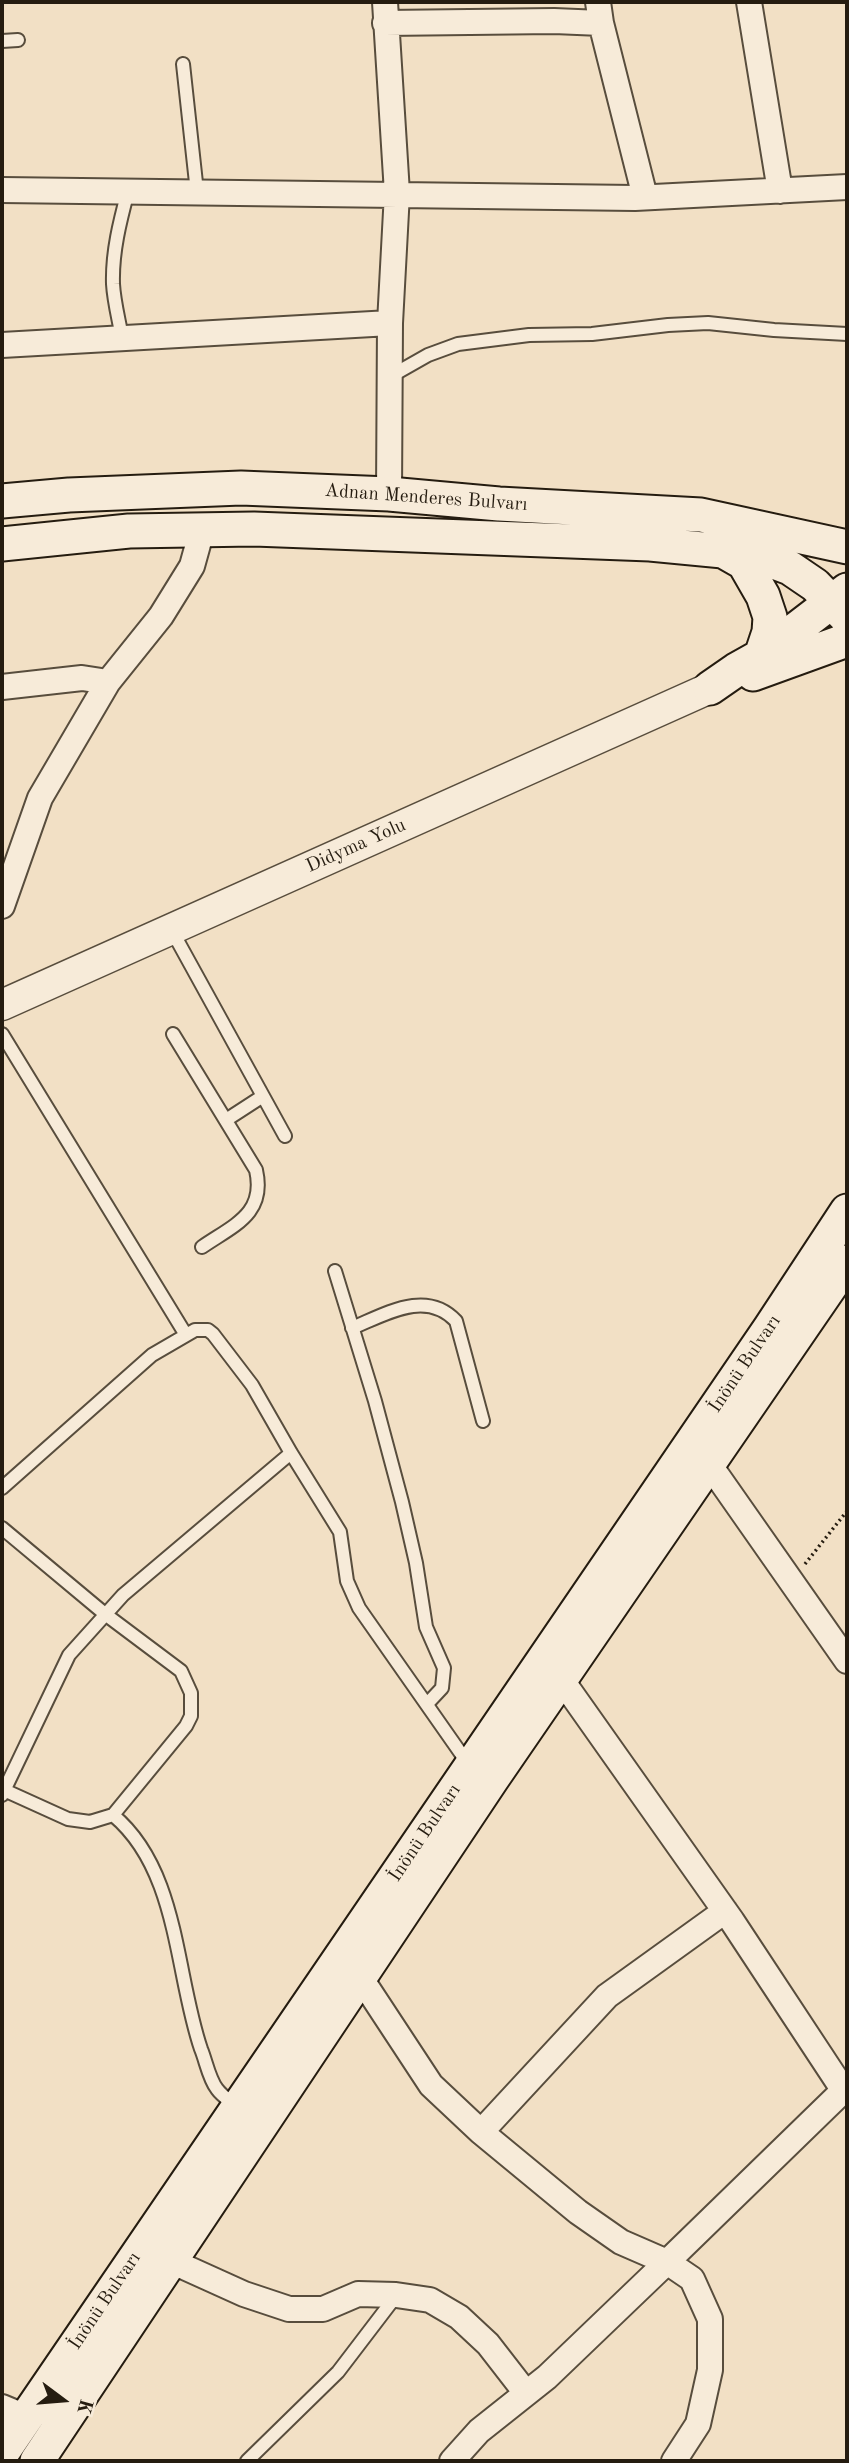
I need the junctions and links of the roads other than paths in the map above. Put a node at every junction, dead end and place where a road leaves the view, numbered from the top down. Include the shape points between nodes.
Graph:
1 (749, 2) edge
2 (385, 12) edge
3 (599, 12) edge
4 (18, 40) dead end
5 (2, 41) edge
6 (183, 64) dead end
7 (847, 187) edge
8 (2, 190) edge
9 (128, 191) junction
10 (780, 191) junction
11 (197, 192) junction
12 (397, 193) junction
13 (645, 197) junction
14 (390, 323) junction
15 (847, 334) edge
16 (122, 338) junction
17 (2, 345) edge
18 (391, 376) junction
19 (389, 494) junction
20 (2, 501) edge
21 (202, 530) junction
22 (2, 544) edge
23 (847, 547) edge
24 (723, 551) junction
25 (842, 603) edge
26 (847, 640) edge
27 (761, 656) junction
28 (108, 682) junction
29 (2, 687) edge
30 (710, 688) junction
31 (9, 859) edge
32 (2, 906) edge
33 (171, 929) junction
34 (2, 1005) edge
35 (2, 1034) edge
36 (173, 1034) dead end
37 (263, 1096) junction
38 (226, 1120) junction
39 (285, 1136) dead end
40 (847, 1211) edge
41 (202, 1247) dead end
42 (847, 1262) edge
43 (335, 1271) dead end
44 (352, 1328) junction
45 (186, 1335) junction
46 (483, 1421) dead end
47 (291, 1453) junction
48 (709, 1464) junction
49 (2, 1488) edge
50 (2, 1528) edge
51 (105, 1614) junction
52 (847, 1661) edge
53 (561, 1679) junction
54 (427, 1704) junction
55 (471, 1766) junction
56 (3, 1793) edge
57 (113, 1815) junction
58 (724, 1911) junction
59 (360, 1977) junction
60 (846, 2091) edge
61 (237, 2108) junction
62 (481, 2132) junction
63 (171, 2261) junction
64 (667, 2262) junction
65 (396, 2295) junction
66 (526, 2393) junction
67 (14, 2412) edge
68 (46, 2448) edge
69 (2, 2453) edge
70 (247, 2461) edge
71 (452, 2461) edge
72 (674, 2461) edge

1 - 10 street
2 - 3 street via 554,21
2 - 12 street
3 - 13 street
4 - 5 lane
6 - 11 lane
7 - 10 street
8 - 9 street
9 - 11 street
9 - 16 lane via 117,235 113,284
10 - 13 street
11 - 12 street
12 - 13 street
12 - 14 street
14 - 16 street
14 - 18 street
15 - 18 lane via 708,323 529,335 458,344
16 - 17 street
18 - 19 street
19 - 20 main road, Adnan Menderes Bulvarı via 241,488
19 - 23 main road, Adnan Menderes Bulvarı via 701,515
21 - 22 main road, Adnan Menderes Bulvarı via 129,531
21 - 24 main road, Adnan Menderes Bulvarı via 615,541
21 - 28 street via 192,566 161,616
24 - 25 main road, Adnan Menderes Bulvarı via 761,557 790,568
24 - 27 main road via 744,563 763,596 770,617
25 - 27 main road
26 - 30 main road
27 - 30 main road
28 - 29 street via 82,678
28 - 31 street
30 - 33 street, Didyma Yolu
31 - 32 street
33 - 34 street, Didyma Yolu
33 - 37 lane
35 - 45 lane
36 - 38 lane
37 - 38 lane
37 - 39 lane
38 - 41 lane via 256,1170 258,1192 247,1216
40 - 55 main road, İnönü Bulvarı
42 - 48 main road, İnönü Bulvarı
43 - 44 lane
44 - 46 lane via 410,1305 430,1304 449,1313 456,1321
44 - 54 lane via 401,1502 426,1627 444,1668 442,1688
45 - 47 lane via 202,1329 214,1334 253,1385
45 - 49 lane via 152,1355
47 - 51 lane
47 - 54 lane via 340,1532 347,1581 359,1608
48 - 52 street
48 - 53 main road, İnönü Bulvarı
50 - 51 lane
51 - 56 lane via 69,1655
51 - 57 lane via 181,1671 192,1704 187,1726
53 - 58 street
53 - 59 main road, İnönü Bulvarı
54 - 55 lane
55 - 61 main road, İnönü Bulvarı
56 - 57 lane via 68,1819 90,1822
57 - 61 lane via 129,1828 149,1861 171,1918 192,2023 215,2088
58 - 60 street
58 - 62 street via 607,1996
59 - 62 street via 431,2085
59 - 63 main road, İnönü Bulvarı
60 - 64 street
61 - 67 main road, İnönü Bulvarı
62 - 64 street via 578,2212 621,2242
63 - 65 street via 289,2309 324,2309 358,2294
63 - 68 main road, İnönü Bulvarı
64 - 66 street
64 - 72 street via 692,2278 710,2319 710,2370 698,2424
65 - 66 street via 430,2300 459,2317 488,2344
65 - 70 lane via 338,2372
66 - 71 street via 479,2431
67 - 68 main road
67 - 69 main road, İnönü Bulvarı

